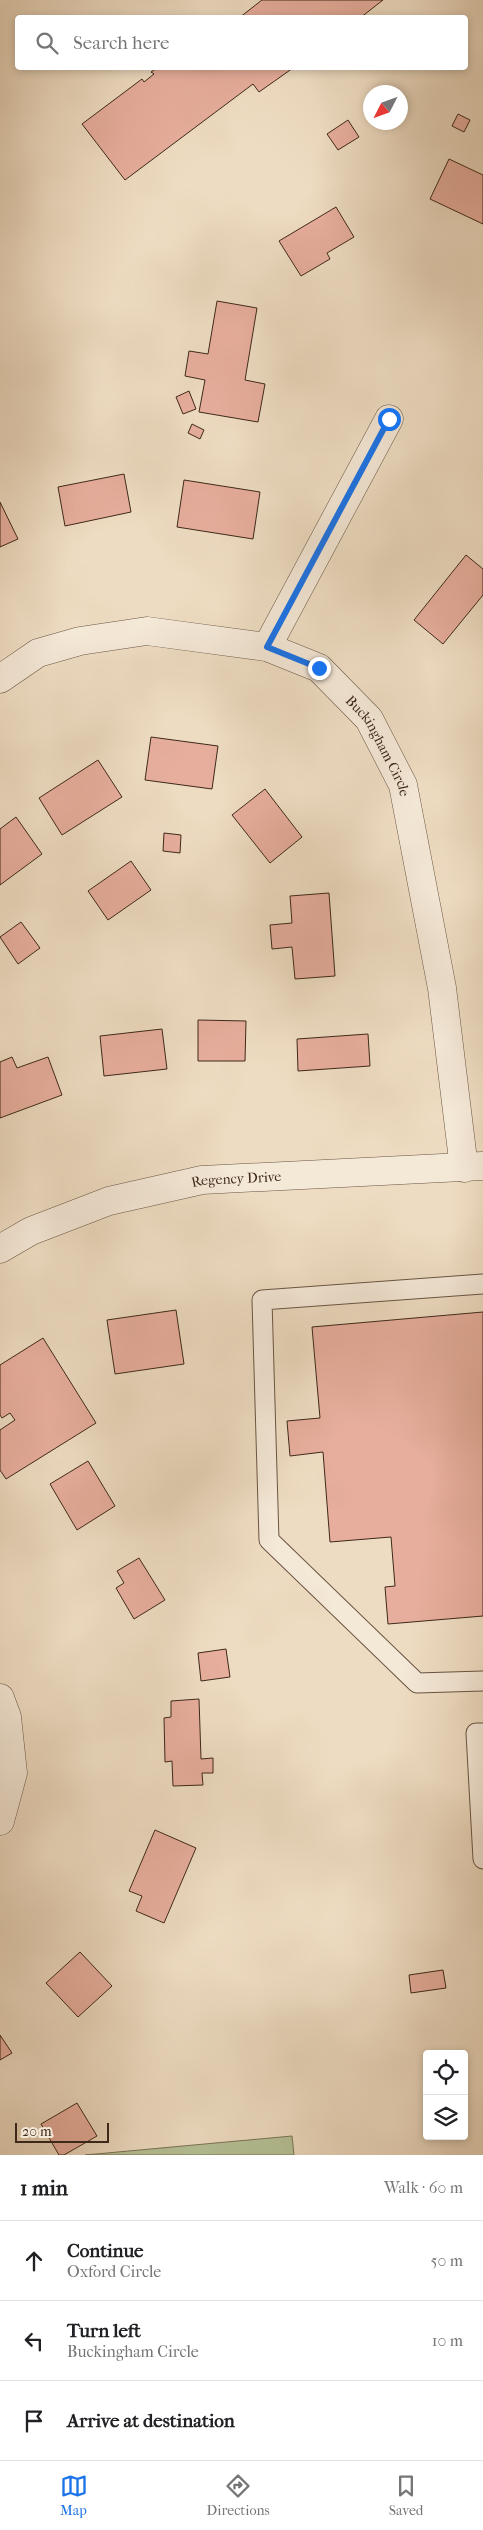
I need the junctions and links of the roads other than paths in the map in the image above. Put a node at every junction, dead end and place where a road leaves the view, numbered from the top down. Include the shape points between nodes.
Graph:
1 (389, 419) dead end
2 (267, 647) junction
3 (0, 679) edge
4 (473, 1167) edge
5 (0, 1249) edge
6 (483, 1284) edge
7 (483, 1681) edge
8 (0, 1698) edge
9 (483, 1733) edge
10 (0, 1821) edge
11 (483, 1859) edge

1 - 2 street
2 - 3 street, Buckingham Circle via 147,630 80,641 38,653
2 - 4 street, Buckingham Circle via 319,668 369,718 403,785
4 - 5 street, Regency Drive via 202,1180 109,1201 31,1231
6 - 7 lane via 262,1300 269,1540 417,1683
8 - 10 street via 7,1717 13,1773
9 - 11 lane via 476,1733

